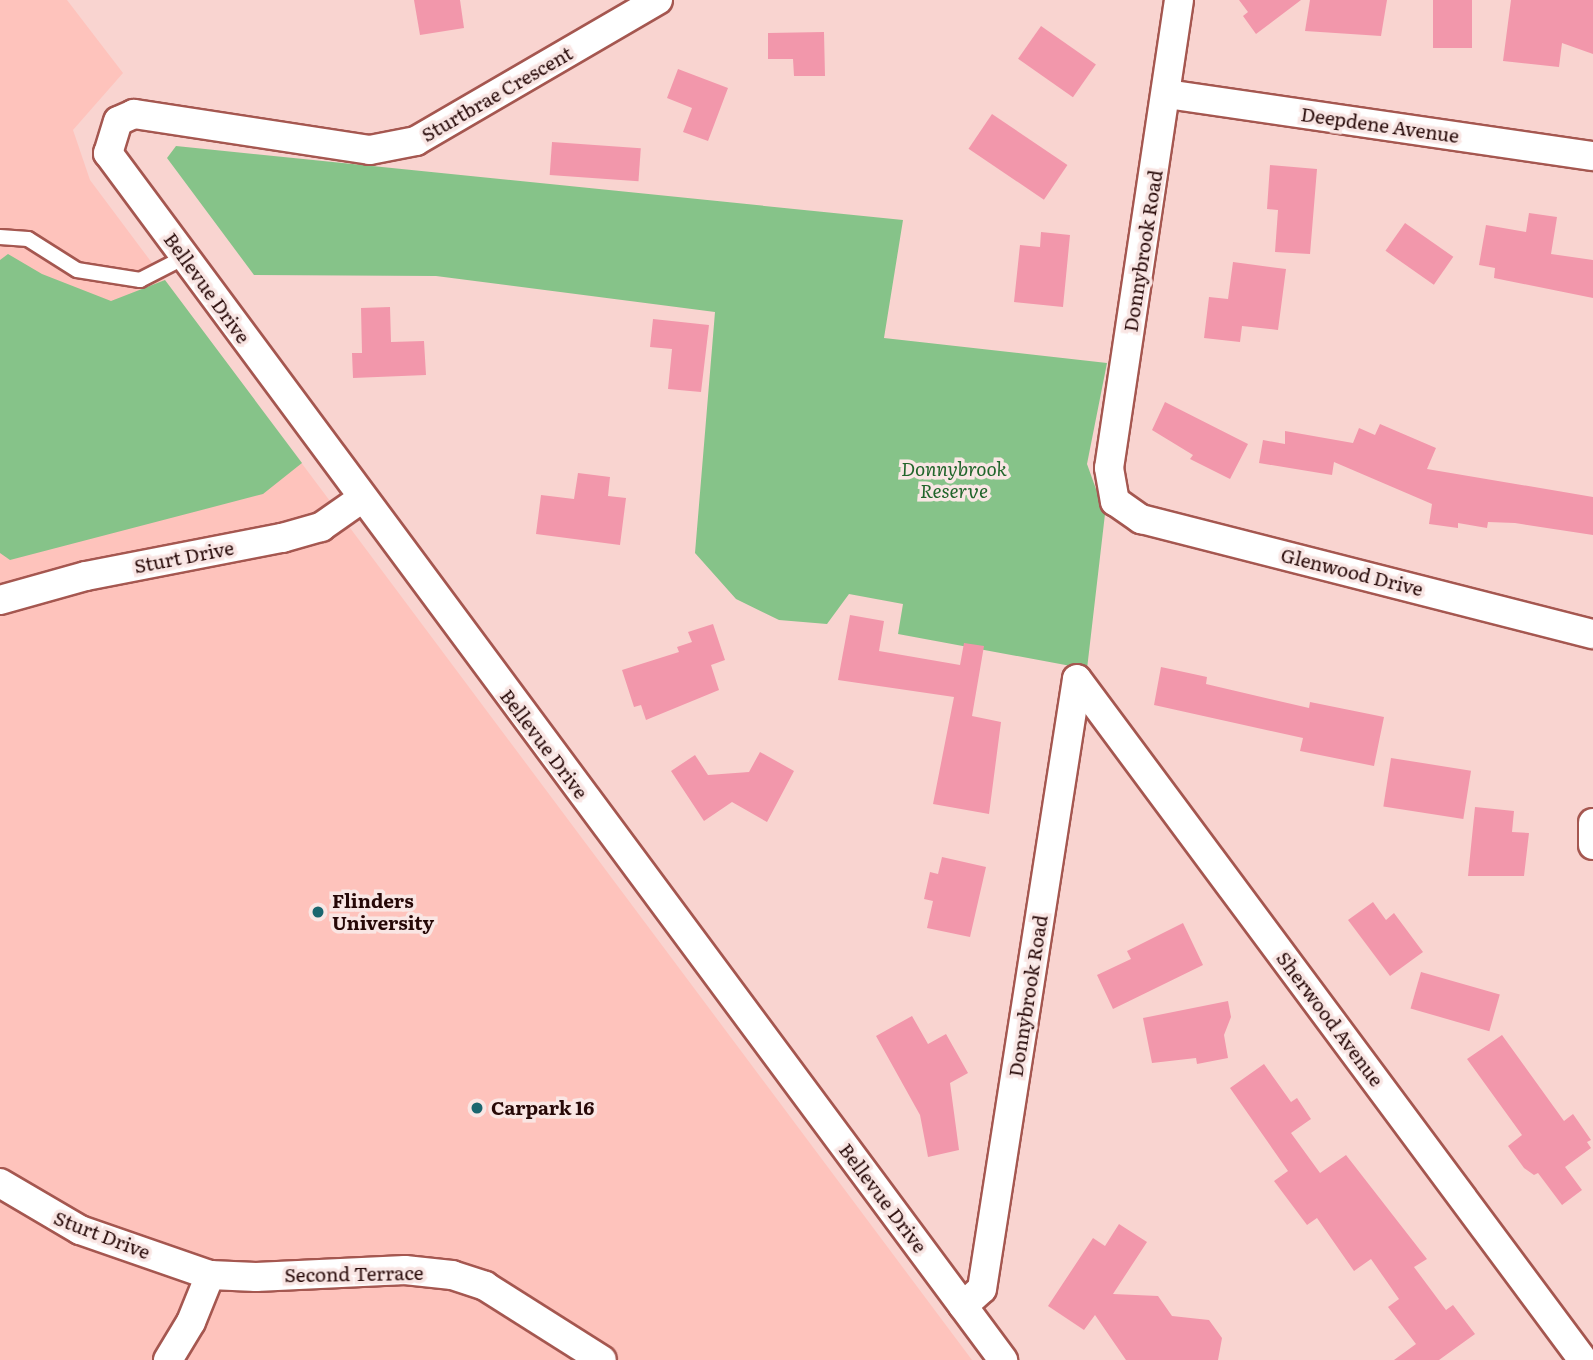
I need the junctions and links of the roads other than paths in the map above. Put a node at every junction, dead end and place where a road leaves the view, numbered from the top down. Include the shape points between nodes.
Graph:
1 (658, 0) edge
2 (1179, 0) edge
3 (1167, 94) junction
4 (118, 121) joint
5 (1593, 156) edge
6 (0, 237) edge
7 (185, 257) junction
8 (361, 499) junction
9 (1115, 501) joint
10 (0, 600) edge
11 (1593, 634) edge
12 (1077, 678) joint
13 (1593, 823) edge
14 (1593, 845) edge
15 (0, 1183) edge
16 (210, 1275) junction
17 (963, 1306) junction
18 (168, 1360) edge
19 (602, 1360) edge
20 (1003, 1360) edge
21 (1583, 1360) edge

1 - 4 street, Sturtbrae Crescent via 416,141 370,150 158,114 134,114
2 - 3 street, Donnybrook Road
3 - 5 street, Deepdene Avenue
3 - 9 street, Donnybrook Road via 1109,468
4 - 7 street, Bellevue Drive via 108,153
6 - 7 lane via 28,239 77,270 140,280
7 - 8 street, Bellevue Drive
8 - 10 street, Sturt Drive via 321,527 282,538 86,576
8 - 17 street, Bellevue Drive
9 - 11 street, Glenwood Drive via 1141,519
12 - 17 street, Donnybrook Road via 982,1289
12 - 21 street, Sherwood Avenue
13 - 14 street
15 - 16 street, Sturt Drive via 80,1230
16 - 18 street via 191,1322
16 - 19 street, Second Terrace via 405,1269 452,1275 485,1286
17 - 20 street, Bellevue Drive

